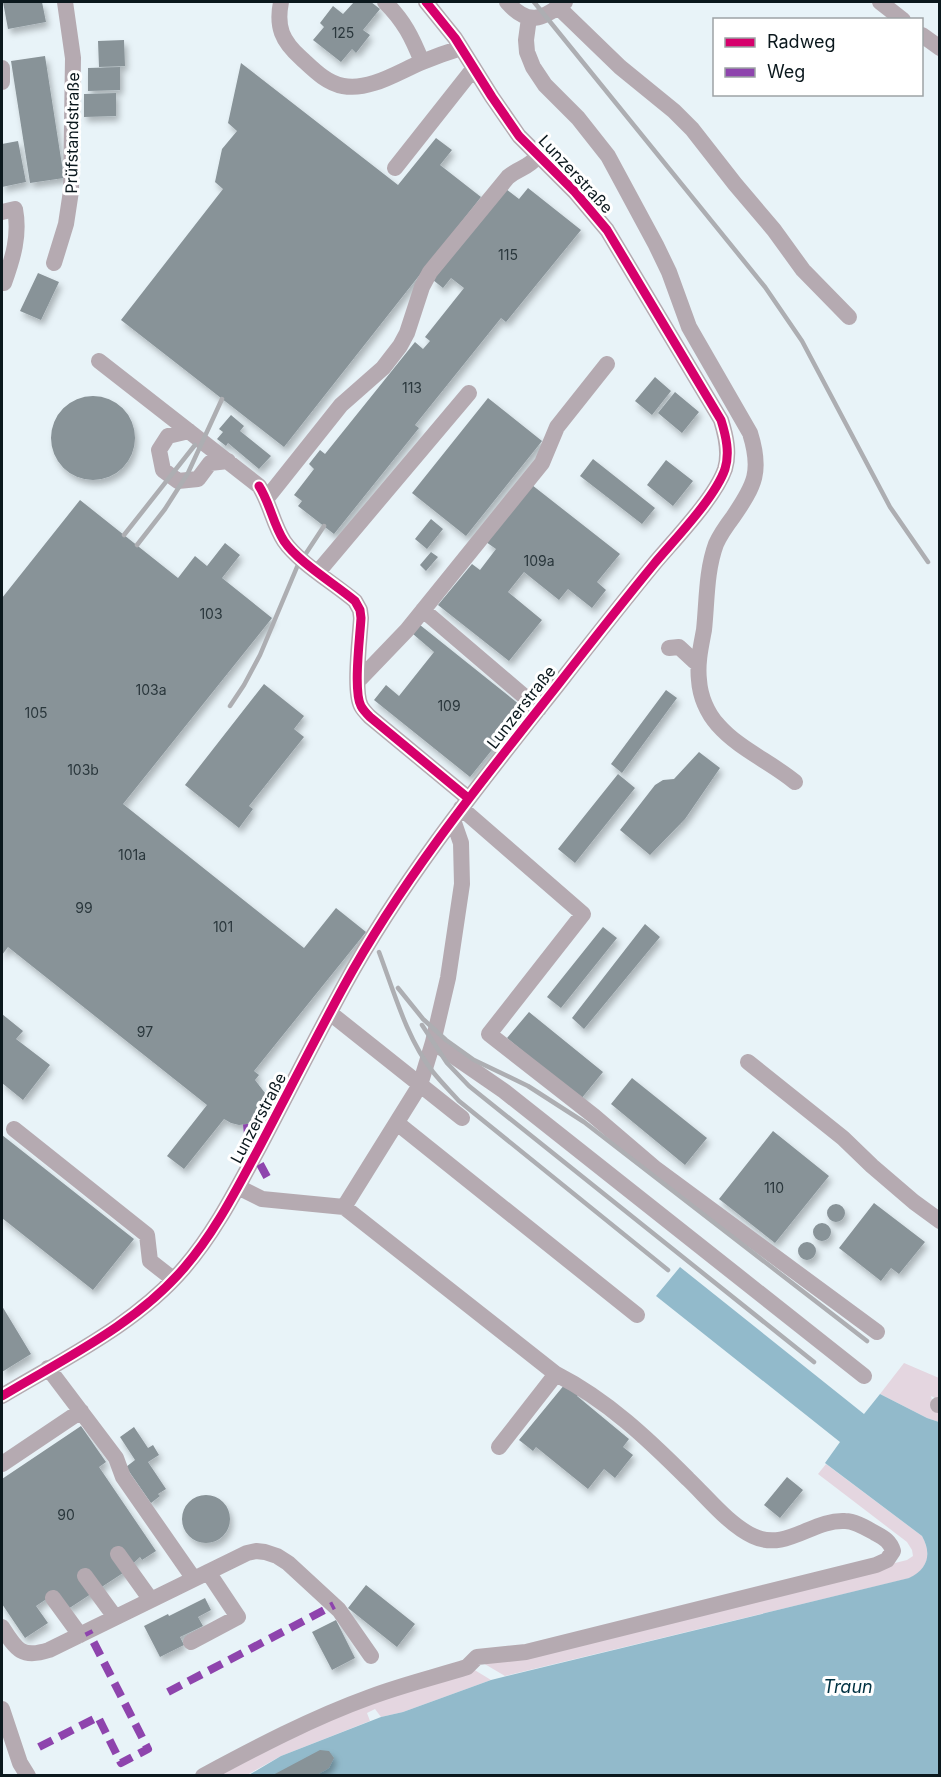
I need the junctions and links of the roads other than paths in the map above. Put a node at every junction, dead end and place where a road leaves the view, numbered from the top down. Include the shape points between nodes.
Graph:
1 (65, 2) edge
2 (282, 2) edge
3 (385, 2) edge
4 (426, 2) edge
5 (507, 2) edge
6 (880, 2) edge
7 (561, 4) edge
8 (529, 18) junction
9 (900, 18) edge
10 (923, 36) edge
11 (461, 48) junction
12 (939, 48) edge
13 (422, 62) junction
14 (2, 68) edge
15 (474, 68) junction
16 (2, 82) edge
17 (538, 156) junction
18 (395, 168) dead end
19 (2, 212) edge
20 (54, 263) dead end
21 (4, 283) dead end
22 (849, 317) dead end
23 (99, 362) dead end
24 (608, 364) dead end
25 (469, 393) dead end
26 (189, 431) junction
27 (228, 461) junction
28 (263, 492) junction
29 (318, 572) junction
30 (423, 610) junction
31 (669, 648) dead end
32 (698, 664) junction
33 (358, 681) junction
34 (539, 708) junction
35 (795, 782) dead end
36 (461, 808) junction
37 (330, 1013) junction
38 (433, 1042) junction
39 (748, 1062) dead end
40 (420, 1085) junction
41 (462, 1118) dead end
42 (397, 1123) junction
43 (14, 1129) dead end
44 (238, 1187) junction
45 (344, 1207) junction
46 (939, 1221) edge
47 (173, 1279) junction
48 (637, 1315) dead end
49 (877, 1332) dead end
50 (48, 1368) junction
51 (556, 1374) junction
52 (864, 1376) dead end
53 (2, 1396) edge
54 (81, 1411) junction
55 (499, 1447) dead end
56 (2, 1464) edge
57 (118, 1554) dead end
58 (201, 1575) junction
59 (86, 1576) dead end
60 (53, 1598) dead end
61 (152, 1600) junction
62 (115, 1617) junction
63 (2, 1627) edge
64 (80, 1635) junction
65 (191, 1642) dead end
66 (371, 1656) dead end
67 (2, 1709) edge
68 (28, 1776) edge
69 (203, 1776) edge

1 - 20 street, Prüfstandstraße via 73,58 71,191
2 - 13 street via 280,28 285,42 326,80 343,86 362,86
3 - 13 street via 399,15
4 - 11 street, Lunzerstraße
5 - 8 street via 521,16
6 - 9 street
7 - 8 street
7 - 22 street via 620,67 692,129 803,270
8 - 32 street via 526,52 532,67 608,156 669,272 690,327 755,448 755,477 714,552
10 - 12 street
11 - 13 street
11 - 15 street, Lunzerstraße
14 - 16 street
15 - 17 street, Lunzerstraße via 519,136
15 - 18 street
17 - 28 street via 508,177 430,272 407,333 383,368 341,405
17 - 34 street, Lunzerstraße via 607,230 715,408 726,437 727,456 711,495
19 - 21 street via 15,209 17,218 16,246
23 - 26 street
24 - 30 street via 557,428 542,463
25 - 29 street
26 - 27 street
26 - 27 street via 168,436 159,450 163,470 178,481 198,479 210,463
27 - 28 street
28 - 29 street via 285,542
29 - 33 street via 355,601 360,610
30 - 33 street
30 - 34 street
31 - 32 street via 679,647
32 - 35 street via 702,696 717,725
33 - 36 street via 361,707
34 - 36 street, Lunzerstraße
36 - 37 street, Lunzerstraße via 384,919
36 - 38 street via 462,884 448,978
36 - 49 street via 584,914 489,1034 656,1170
37 - 40 street
37 - 44 street, Lunzerstraße
38 - 40 street
38 - 52 street via 504,1091
39 - 46 street
40 - 41 street
40 - 42 street
42 - 45 street
42 - 48 street
43 - 47 street via 147,1235 150,1261
44 - 45 street via 262,1199
44 - 47 street, Lunzerstraße via 207,1238
45 - 51 street
47 - 50 street, Lunzerstraße via 123,1323
50 - 53 street, Lunzerstraße
50 - 54 street
51 - 55 street
51 - 69 street via 583,1388 643,1435 736,1525 754,1537 773,1541 846,1521 882,1537 891,1543 893,1551 887,1560 876,1565 526,1652 477,1657 467,1667 335,1711
54 - 56 street
54 - 58 street via 116,1458 123,1477
57 - 61 street
58 - 61 street
58 - 65 street via 238,1617
58 - 66 street via 247,1553 277,1556 339,1610
59 - 62 street
60 - 64 street
61 - 62 street
62 - 64 street
63 - 64 street via 17,1649 25,1653 49,1650
67 - 68 street

